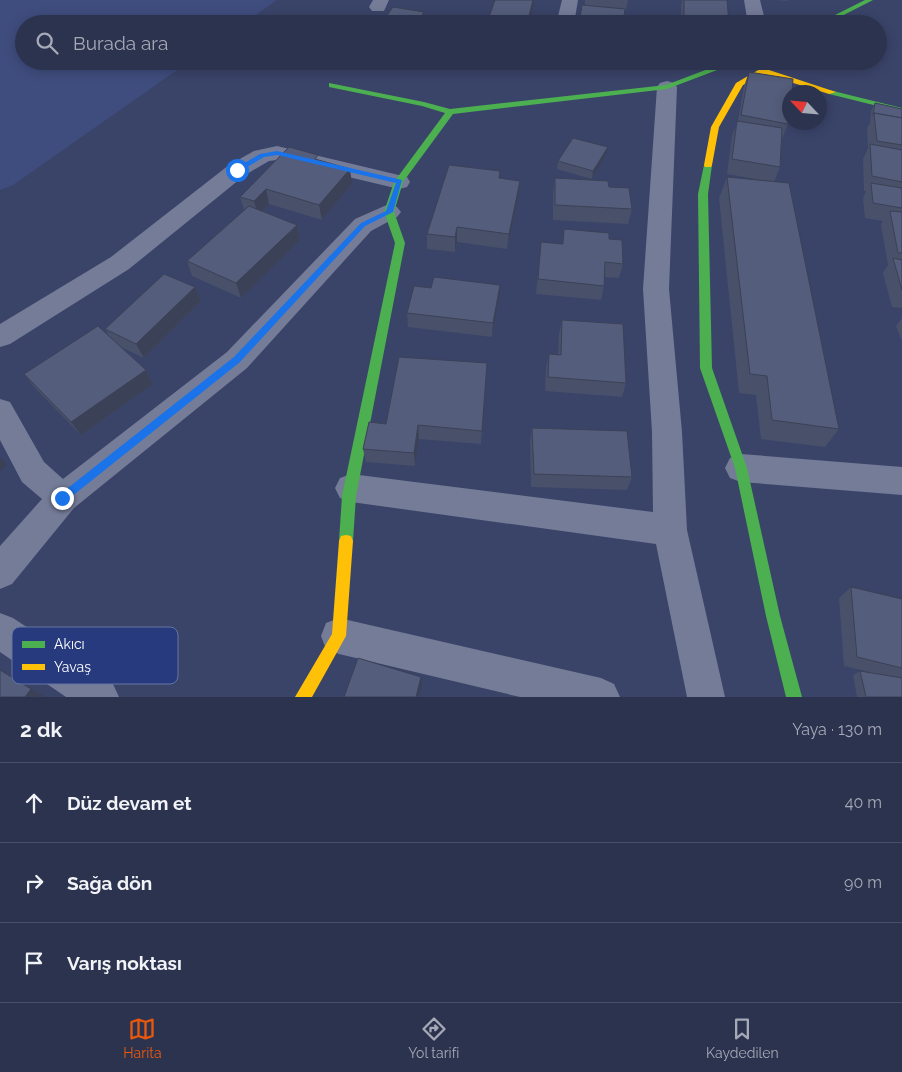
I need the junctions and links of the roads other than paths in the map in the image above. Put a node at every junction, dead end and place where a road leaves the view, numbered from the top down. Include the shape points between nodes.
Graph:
1 (570, 0) edge
2 (752, 0) edge
3 (870, 0) edge
4 (567, 15) edge
5 (755, 15) edge
6 (839, 15) edge
7 (713, 70) edge
8 (332, 86) dead end
9 (667, 87) junction
10 (902, 110) edge
11 (450, 112) junction
12 (399, 182) junction
13 (389, 212) junction
14 (0, 337) edge
15 (0, 411) edge
16 (742, 468) junction
17 (902, 481) edge
18 (351, 488) junction
19 (62, 498) junction
20 (670, 530) junction
21 (0, 572) edge
22 (0, 631) edge
23 (339, 636) junction
24 (12, 639) edge
25 (80, 684) edge
26 (100, 697) edge
27 (303, 697) edge
28 (601, 697) edge
29 (706, 697) edge
30 (794, 697) edge

1 - 4 street
2 - 5 street
3 - 6 street
7 - 9 street
8 - 11 street
9 - 11 street
9 - 20 street via 656,289 667,432
10 - 16 street via 763,71 740,83 715,127 703,194 706,368
11 - 12 street
12 - 13 street
12 - 14 street via 277,153 262,156 237,170 120,263
13 - 18 street via 400,243
13 - 19 street via 363,225 237,360
15 - 19 street via 33,472
16 - 17 street
16 - 30 street via 773,616
18 - 20 street
18 - 23 street
19 - 21 street
20 - 29 street
22 - 24 street
23 - 27 street
23 - 28 street
25 - 26 street

